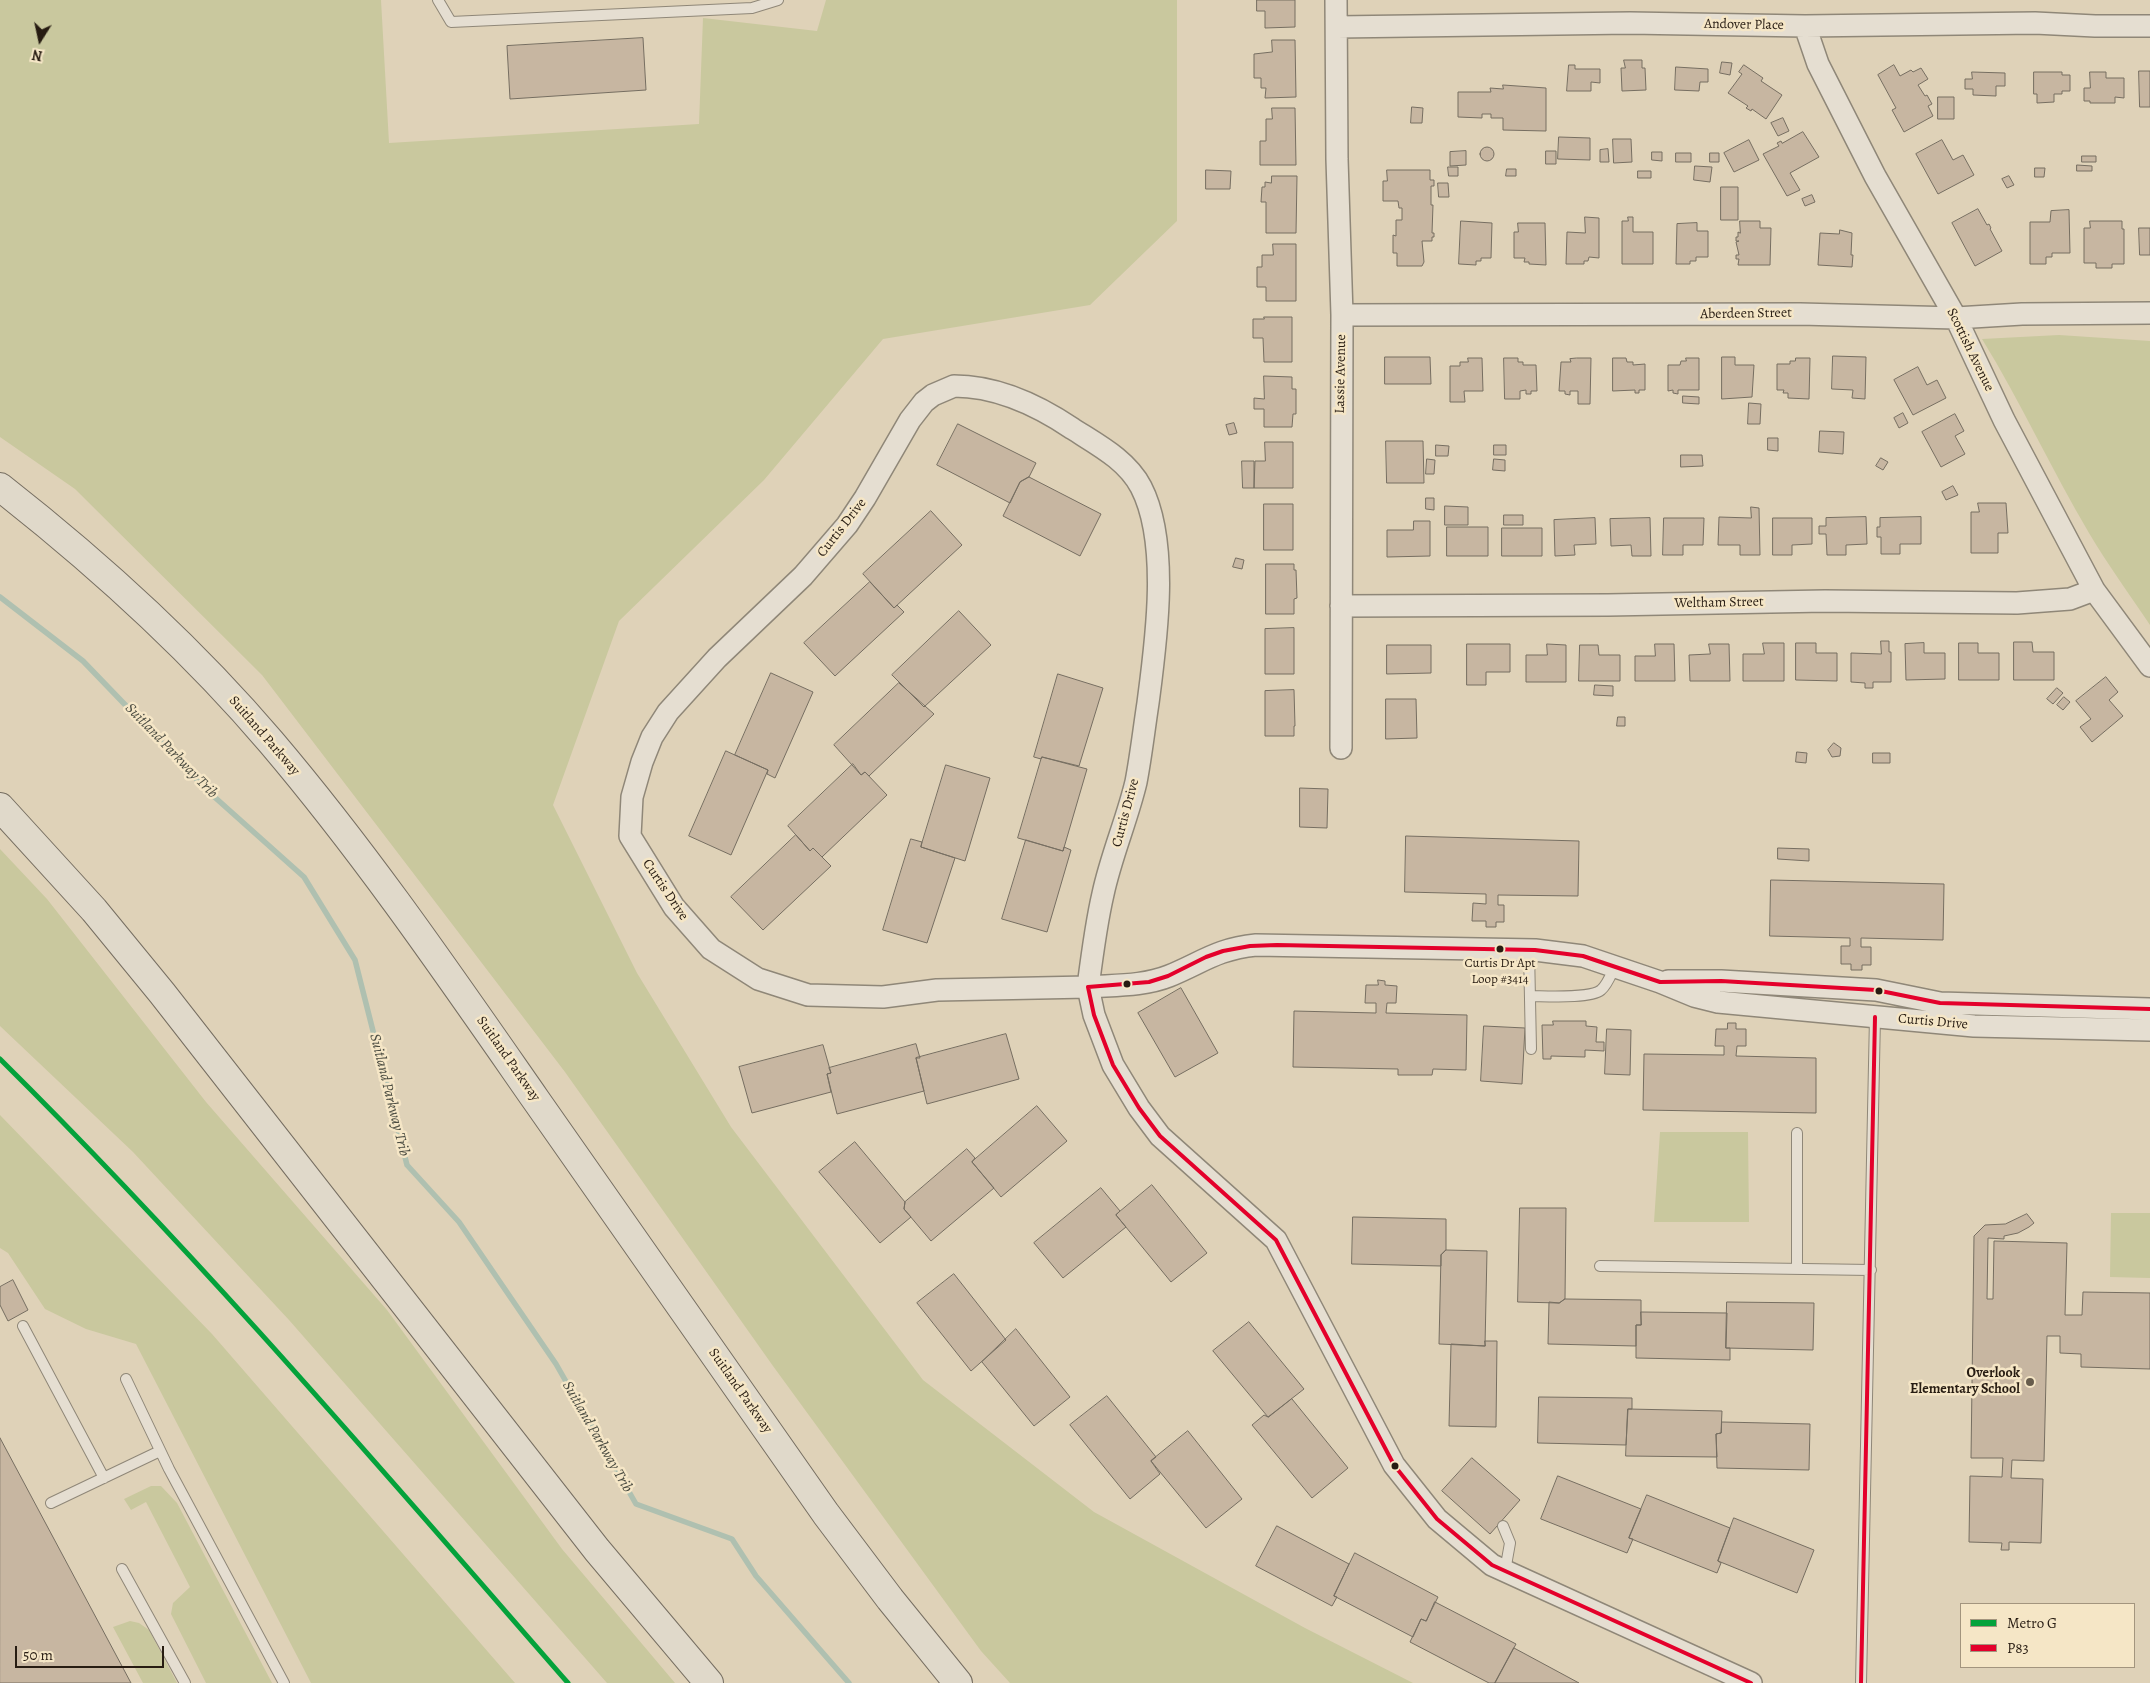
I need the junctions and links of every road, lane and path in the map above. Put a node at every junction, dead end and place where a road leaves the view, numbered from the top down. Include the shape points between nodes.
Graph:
1 (438, 0) edge
2 (778, 0) edge
3 (1336, 0) edge
4 (1805, 26) junction
5 (2150, 26) edge
6 (1337, 27) junction
7 (2150, 313) edge
8 (1342, 315) junction
9 (1956, 318) junction
10 (0, 487) edge
11 (2094, 590) junction
12 (1341, 606) junction
13 (2150, 666) edge
14 (1341, 748) dead end
15 (0, 807) edge
16 (1529, 950) junction
17 (1615, 966) junction
18 (1660, 982) junction
19 (1088, 987) junction
20 (1530, 996) junction
21 (2150, 1008) edge
22 (1875, 1017) junction
23 (2150, 1030) edge
24 (1530, 1049) dead end
25 (1797, 1133) dead end
26 (1600, 1266) dead end
27 (1797, 1268) junction
28 (1871, 1270) junction
29 (23, 1326) dead end
30 (126, 1379) dead end
31 (160, 1450) junction
32 (104, 1478) junction
33 (51, 1503) dead end
34 (1504, 1526) dead end
35 (122, 1569) dead end
36 (1504, 1570) junction
37 (185, 1683) edge
38 (284, 1683) edge
39 (709, 1683) edge
40 (958, 1683) edge
41 (1751, 1683) edge
42 (1861, 1683) edge

1 - 2 lane via 451,22 752,8
3 - 6 street, Lassie Avenue
4 - 5 street, Andover Place via 1977,23
4 - 6 street, Andover Place via 1630,23
4 - 9 street, Scottish Avenue via 1818,64 1875,176
6 - 8 street, Lassie Avenue
7 - 9 street, Aberdeen Street
8 - 9 street, Aberdeen Street via 1800,314
8 - 12 street, Lassie Avenue
9 - 11 street, Scottish Avenue via 2004,420
10 - 40 highway, Suitland Parkway via 77,549 156,621 269,740 336,822 434,954 826,1514
11 - 12 street, Weltham Street via 2070,599 2017,603 1825,600
11 - 13 street, Scottish Avenue
12 - 14 street, Lassie Avenue
15 - 39 highway via 94,910 162,993 597,1550
16 - 17 street, Curtis Drive via 1583,956
16 - 19 street, Curtis Drive via 1256,945 1225,950 1154,980
16 - 20 lane
17 - 18 street, Curtis Drive
17 - 20 lane via 1599,992
18 - 21 street, Curtis Drive via 1721,981 1866,990 1940,1002
18 - 22 street, Curtis Drive via 1718,1002
19 - 19 street, Curtis Drive via 1103,893 1136,782 1153,668 1158,594 1153,522 1141,487 1112,454 1068,425 1022,401 985,389 954,386 924,402 847,526 668,712 652,737 642,762 632,797 630,836 674,907 711,949 758,979 808,995 883,997 937,990
19 - 36 street, Curtis Drive via 1094,1015 1113,1065 1139,1108 1160,1136 1276,1240 1394,1465 1437,1520 1492,1565
20 - 24 lane
22 - 23 street, Curtis Drive via 1974,1026
22 - 28 lane
25 - 27 lane
26 - 27 lane
27 - 28 lane
28 - 42 lane
29 - 32 lane
30 - 31 lane
31 - 32 lane
31 - 38 lane
32 - 33 lane
34 - 36 lane via 1510,1544
35 - 37 lane
36 - 41 street, Curtis Drive

